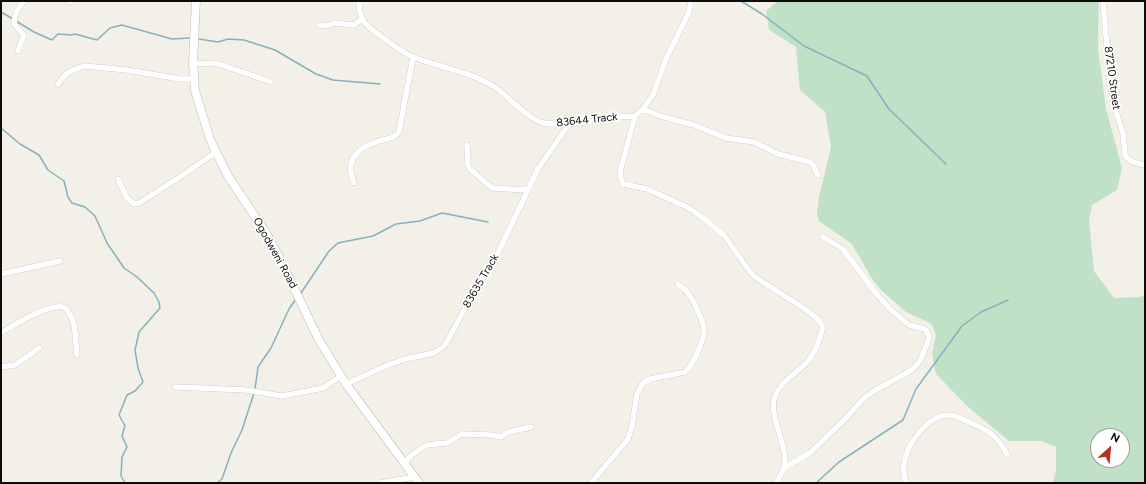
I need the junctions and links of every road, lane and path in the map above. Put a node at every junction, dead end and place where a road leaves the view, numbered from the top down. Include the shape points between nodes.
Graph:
1 (24, 1) edge
2 (196, 1) edge
3 (359, 1) edge
4 (691, 1) edge
5 (1103, 1) edge
6 (362, 19) junction
7 (319, 25) dead end
8 (18, 51) dead end
9 (413, 57) junction
10 (193, 62) junction
11 (194, 79) junction
12 (271, 82) dead end
13 (58, 84) dead end
14 (643, 109) junction
15 (635, 116) junction
16 (569, 124) junction
17 (467, 145) dead end
18 (216, 152) junction
19 (1145, 165) edge
20 (818, 175) dead end
21 (118, 179) dead end
22 (354, 183) dead end
23 (526, 190) junction
24 (824, 237) dead end
25 (60, 261) dead end
26 (1, 274) edge
27 (678, 284) dead end
28 (1, 333) edge
29 (39, 348) dead end
30 (77, 355) dead end
31 (1, 367) edge
32 (341, 376) junction
33 (346, 384) junction
34 (175, 387) dead end
35 (531, 427) dead end
36 (1007, 454) dead end
37 (404, 463) junction
38 (784, 468) junction
39 (417, 480) edge
40 (380, 483) edge
41 (591, 483) edge
42 (776, 483) edge
43 (906, 483) edge

1 - 8 street via 14,20 14,24 24,35
2 - 10 street, Ogodweni Road
3 - 6 street
4 - 14 street via 689,12 666,59 653,95
5 - 19 street, 87210 Street via 1110,83 1123,133 1125,154 1133,162
6 - 7 street via 354,25
6 - 9 street, 83644 Track via 374,32
9 - 16 street, 83644 Track via 487,82 540,122
9 - 22 street via 399,132 395,136 366,146 355,156 351,166
10 - 11 street, Ogodweni Road
10 - 12 street via 219,64
11 - 13 street via 84,66 67,74
11 - 18 street, Ogodweni Road via 198,100
14 - 15 street
14 - 20 street via 726,138 754,142 778,154 810,162
15 - 16 street, 83644 Track
15 - 38 street via 621,168 623,184 647,189 689,208 704,218 724,235 755,277 805,309 818,319 823,327 810,360 780,387 774,399 774,414 782,444
16 - 23 street, 83635 Track
17 - 23 street via 468,166 488,185 496,189
18 - 21 street via 135,204 127,198
18 - 32 street, Ogodweni Road via 228,176 266,233 316,335
23 - 33 street, 83635 Track via 495,259 443,347 434,353 405,359 381,368
24 - 38 street via 844,249 891,310 909,325 925,329 929,339 920,361 912,370 864,398 810,453
25 - 26 street
27 - 41 street via 689,293 703,324 704,334 700,348 685,372 650,379 643,383 635,402 628,439
28 - 30 street via 40,312 61,306 69,312 74,325
29 - 31 street via 15,366
32 - 33 street, Ogodweni Road
32 - 34 street via 323,388 282,396 246,390
33 - 37 street, Ogodweni Road
35 - 37 street via 508,432 501,437 462,434 447,443 428,445
36 - 43 street via 999,441 989,432 951,415 937,418 919,431 907,452 904,472
37 - 39 street, Ogodweni Road
38 - 42 street
39 - 40 street

